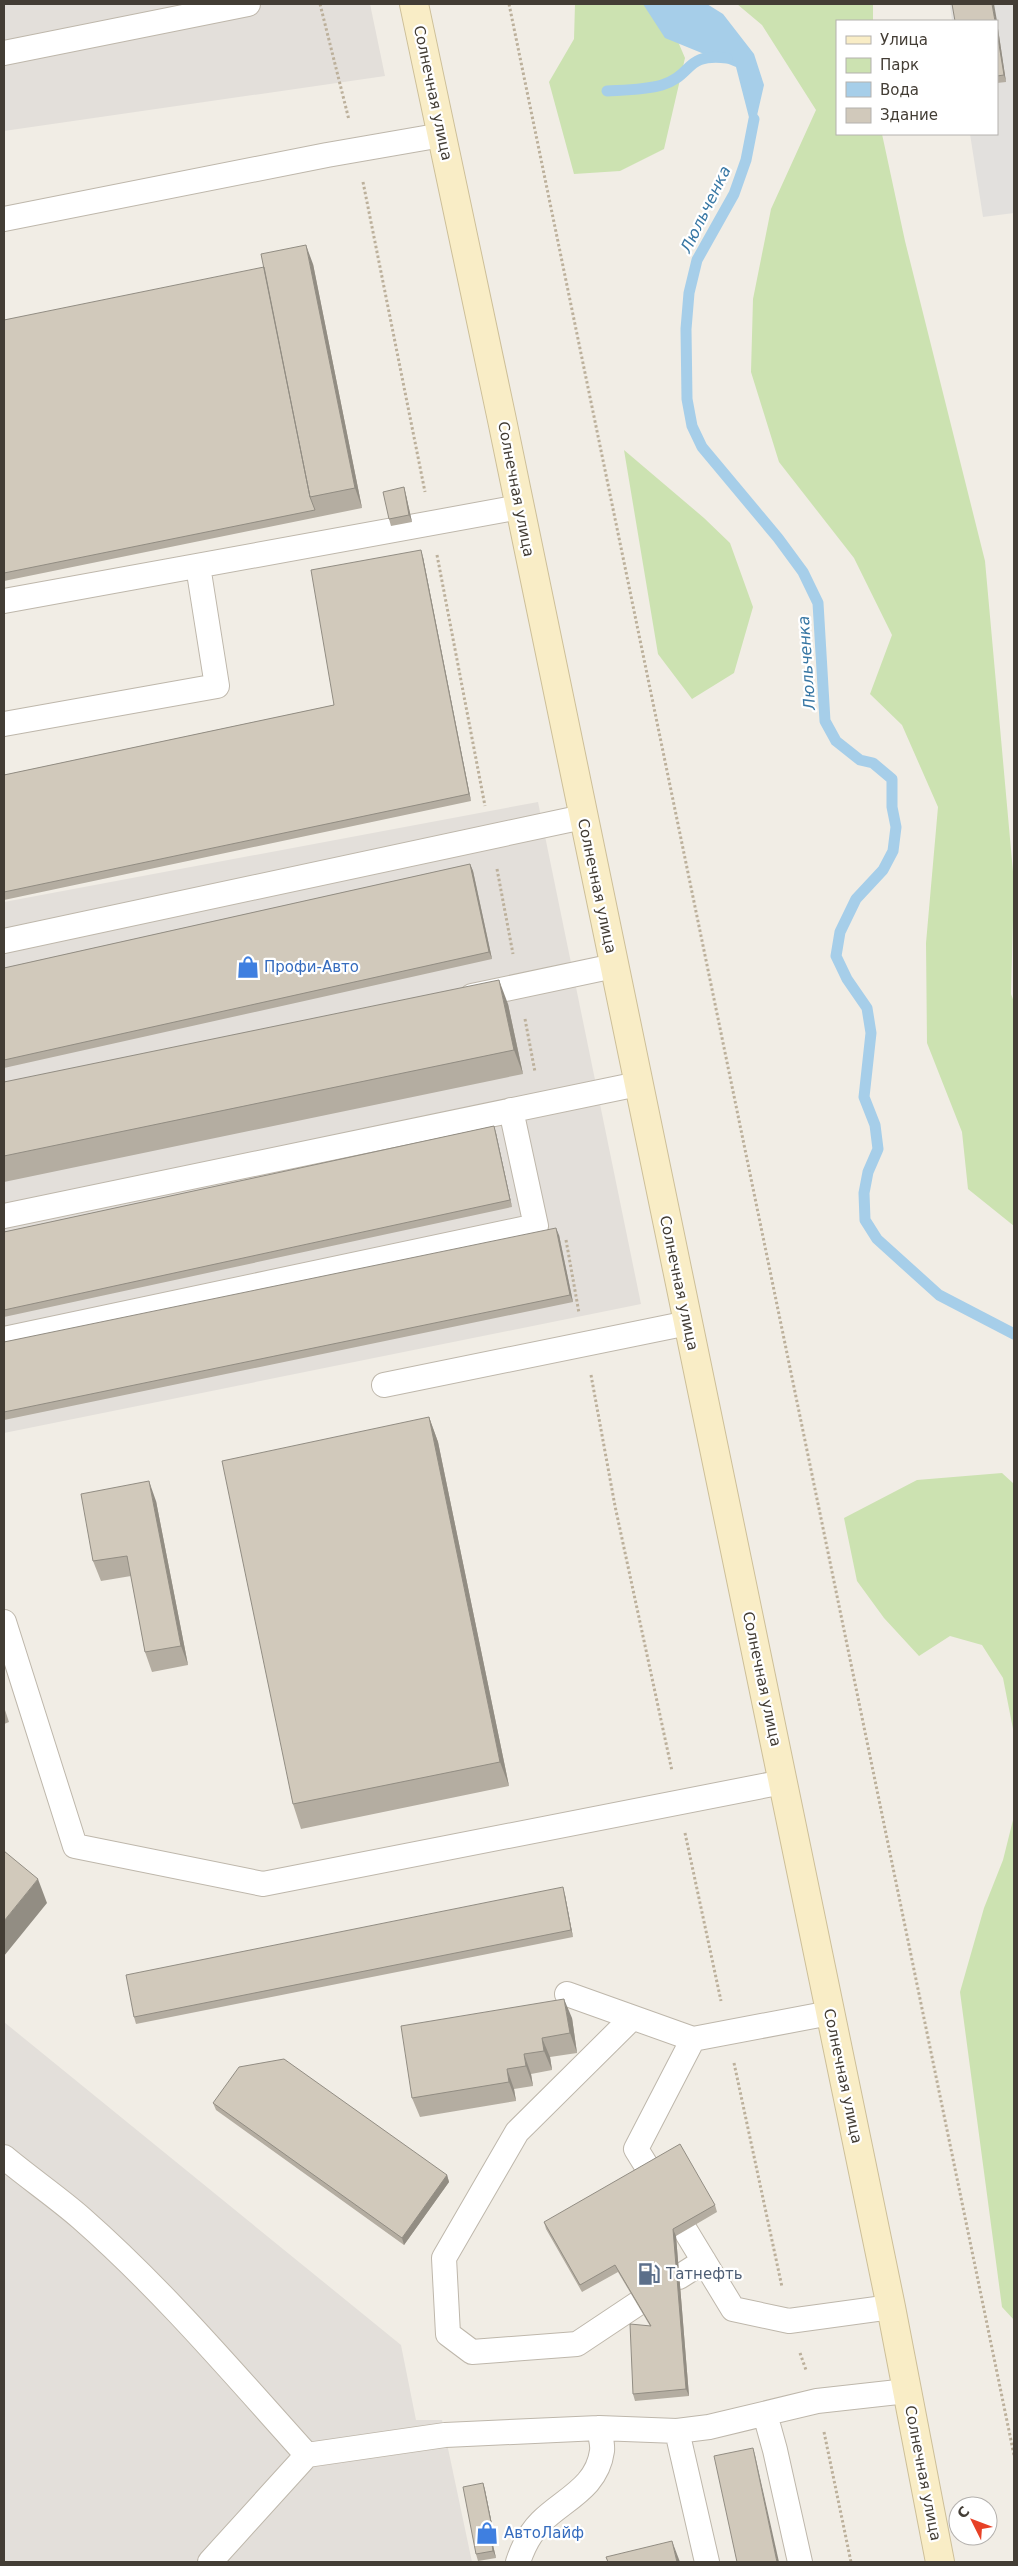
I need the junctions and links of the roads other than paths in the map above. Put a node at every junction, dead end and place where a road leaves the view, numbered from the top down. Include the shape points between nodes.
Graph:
1 (248, 4) edge
2 (414, 4) edge
3 (4, 53) edge
4 (442, 135) junction
5 (4, 219) edge
6 (520, 507) junction
7 (198, 566) junction
8 (4, 601) edge
9 (4, 724) edge
10 (583, 817) junction
11 (4, 941) edge
12 (614, 966) junction
13 (451, 1000) edge
14 (638, 1084) junction
15 (511, 1110) junction
16 (4, 1216) edge
17 (688, 1323) junction
18 (4, 1339) edge
19 (384, 1385) dead end
20 (4, 1622) edge
21 (783, 1782) junction
22 (567, 1994) dead end
23 (830, 2013) junction
24 (632, 2018) junction
25 (693, 2039) junction
26 (4, 2157) edge
27 (649, 2170) edge
28 (685, 2230) edge
29 (704, 2261) junction
30 (679, 2277) edge
31 (637, 2304) edge
32 (891, 2307) junction
33 (907, 2391) junction
34 (765, 2414) junction
35 (599, 2428) junction
36 (678, 2431) junction
37 (307, 2455) junction
38 (210, 2562) edge
39 (518, 2562) edge
40 (707, 2562) edge
41 (800, 2562) edge
42 (940, 2562) edge

1 - 3 lane
2 - 4 main road, Солнечная улица
4 - 5 lane
4 - 6 main road, Солнечная улица
6 - 7 lane
6 - 10 main road, Солнечная улица
7 - 8 lane
7 - 9 lane via 217,686
10 - 11 lane
10 - 12 main road, Солнечная улица
12 - 13 lane
12 - 14 main road, Солнечная улица
14 - 15 lane
14 - 17 main road, Солнечная улица
15 - 16 lane
15 - 18 lane via 536,1226
17 - 19 lane
17 - 21 main road, Солнечная улица
20 - 21 lane via 75,1846 263,1884
21 - 23 main road, Солнечная улица
22 - 24 lane
23 - 25 lane
23 - 32 main road, Солнечная улица
24 - 25 lane
24 - 31 lane via 517,2132 444,2258 448,2334 472,2352 577,2344
25 - 27 lane via 636,2149
26 - 37 lane via 81,2218 139,2274
28 - 29 lane
29 - 30 lane
29 - 32 lane via 733,2309 789,2320
32 - 33 main road, Солнечная улица
33 - 34 lane via 817,2401
33 - 42 main road, Солнечная улица
34 - 36 lane
34 - 41 lane
35 - 36 lane
35 - 37 lane via 444,2436
35 - 39 lane via 602,2449 599,2465 591,2480 541,2522 522,2549
36 - 40 lane
37 - 38 lane

